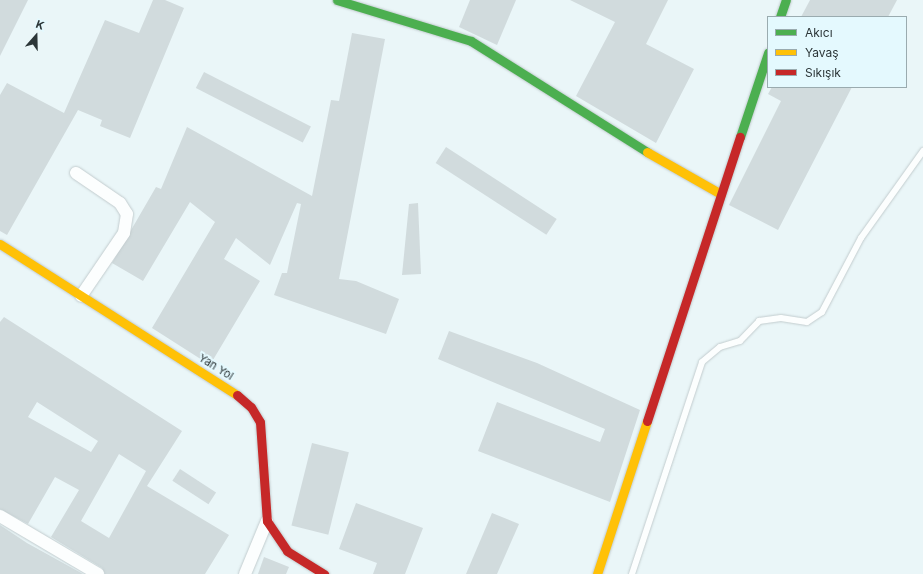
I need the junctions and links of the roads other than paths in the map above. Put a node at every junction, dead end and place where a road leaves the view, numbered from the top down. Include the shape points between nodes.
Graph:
1 (337, 0) edge
2 (786, 0) edge
3 (780, 16) edge
4 (767, 56) edge
5 (923, 151) edge
6 (76, 173) dead end
7 (721, 194) junction
8 (0, 244) edge
9 (81, 296) junction
10 (0, 516) edge
11 (267, 521) junction
12 (98, 574) edge
13 (245, 574) edge
14 (324, 574) edge
15 (597, 574) edge
16 (632, 574) edge

1 - 7 street via 471,41 642,149
2 - 3 street
4 - 7 street
5 - 16 lane via 861,238 822,312 807,322 780,318 759,321 740,341 720,346 702,362
6 - 9 street via 120,204 127,214 124,233
7 - 15 street
8 - 9 street, Yan Yol
9 - 11 street, Yan Yol via 236,394 251,407 260,422 263,441
10 - 12 street
11 - 13 street
11 - 14 street via 287,551

